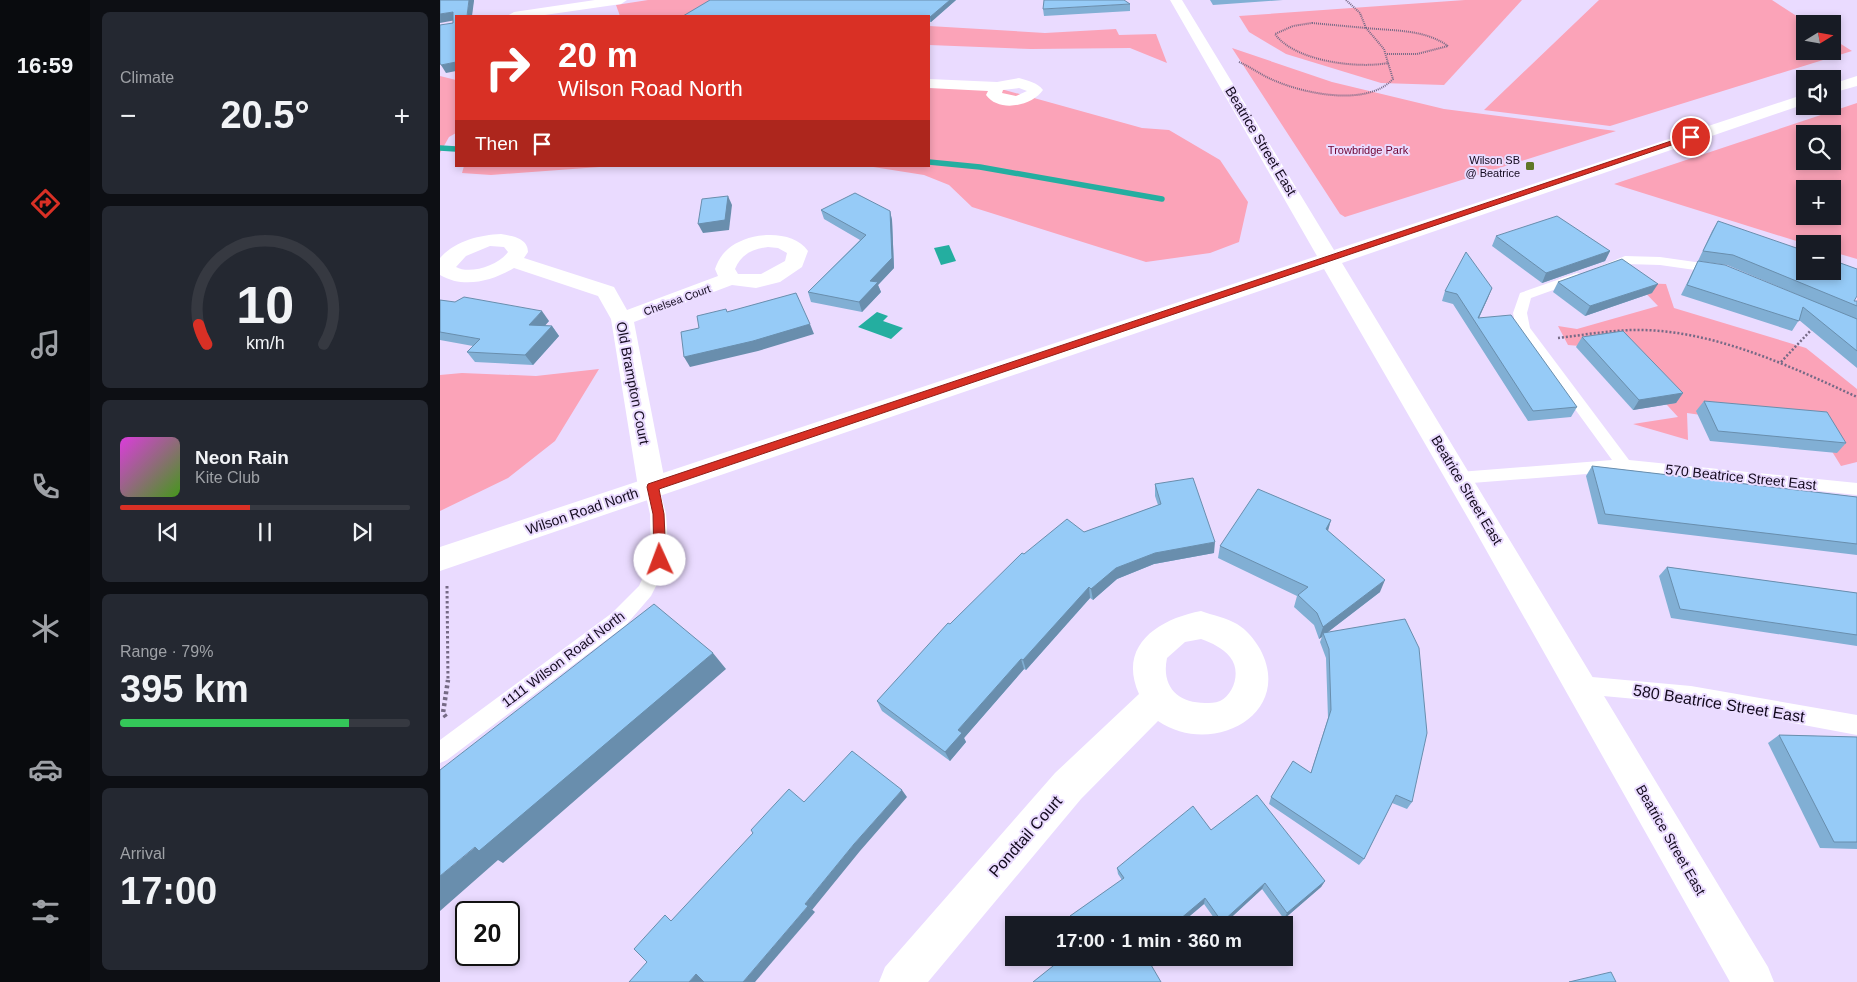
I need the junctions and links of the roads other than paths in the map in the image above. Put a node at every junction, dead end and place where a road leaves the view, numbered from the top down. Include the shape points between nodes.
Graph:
1 (621, 0) edge
2 (1176, 0) edge
3 (524, 15) edge
4 (1857, 81) edge
5 (930, 84) edge
6 (1841, 86) edge
7 (997, 87) dead end
8 (1796, 101) edge
9 (1330, 258) junction
10 (512, 261) dead end
11 (1731, 274) edge
12 (730, 278) dead end
13 (622, 319) junction
14 (1624, 465) junction
15 (1459, 478) junction
16 (652, 487) junction
17 (1857, 490) edge
18 (440, 559) edge
19 (1581, 685) junction
20 (1158, 698) dead end
21 (1857, 725) edge
22 (440, 753) edge
23 (900, 982) edge
24 (1754, 982) edge

1 - 3 street
2 - 9 street, Beatrice Street East
4 - 6 street
5 - 7 street
8 - 9 street, Wilson Road North
9 - 15 street, Beatrice Street East
9 - 16 street, Wilson Road North
10 - 13 street, Old Brampton Court via 606,292
11 - 14 lane via 1660,261 1625,260 1525,296 1520,314 1523,328
12 - 13 street, Chelsea Court
13 - 16 street, Old Brampton Court
14 - 15 lane, 570 Beatrice Street East
14 - 17 lane, 570 Beatrice Street East
15 - 19 street, Beatrice Street East
16 - 18 street, Wilson Road North
16 - 22 lane, 1111 Wilson Road North via 658,514 660,560 645,591 619,619
19 - 21 lane, 580 Beatrice Street East via 1692,695
19 - 24 street, Beatrice Street East
20 - 23 street, Pondtail Court via 1068,786

